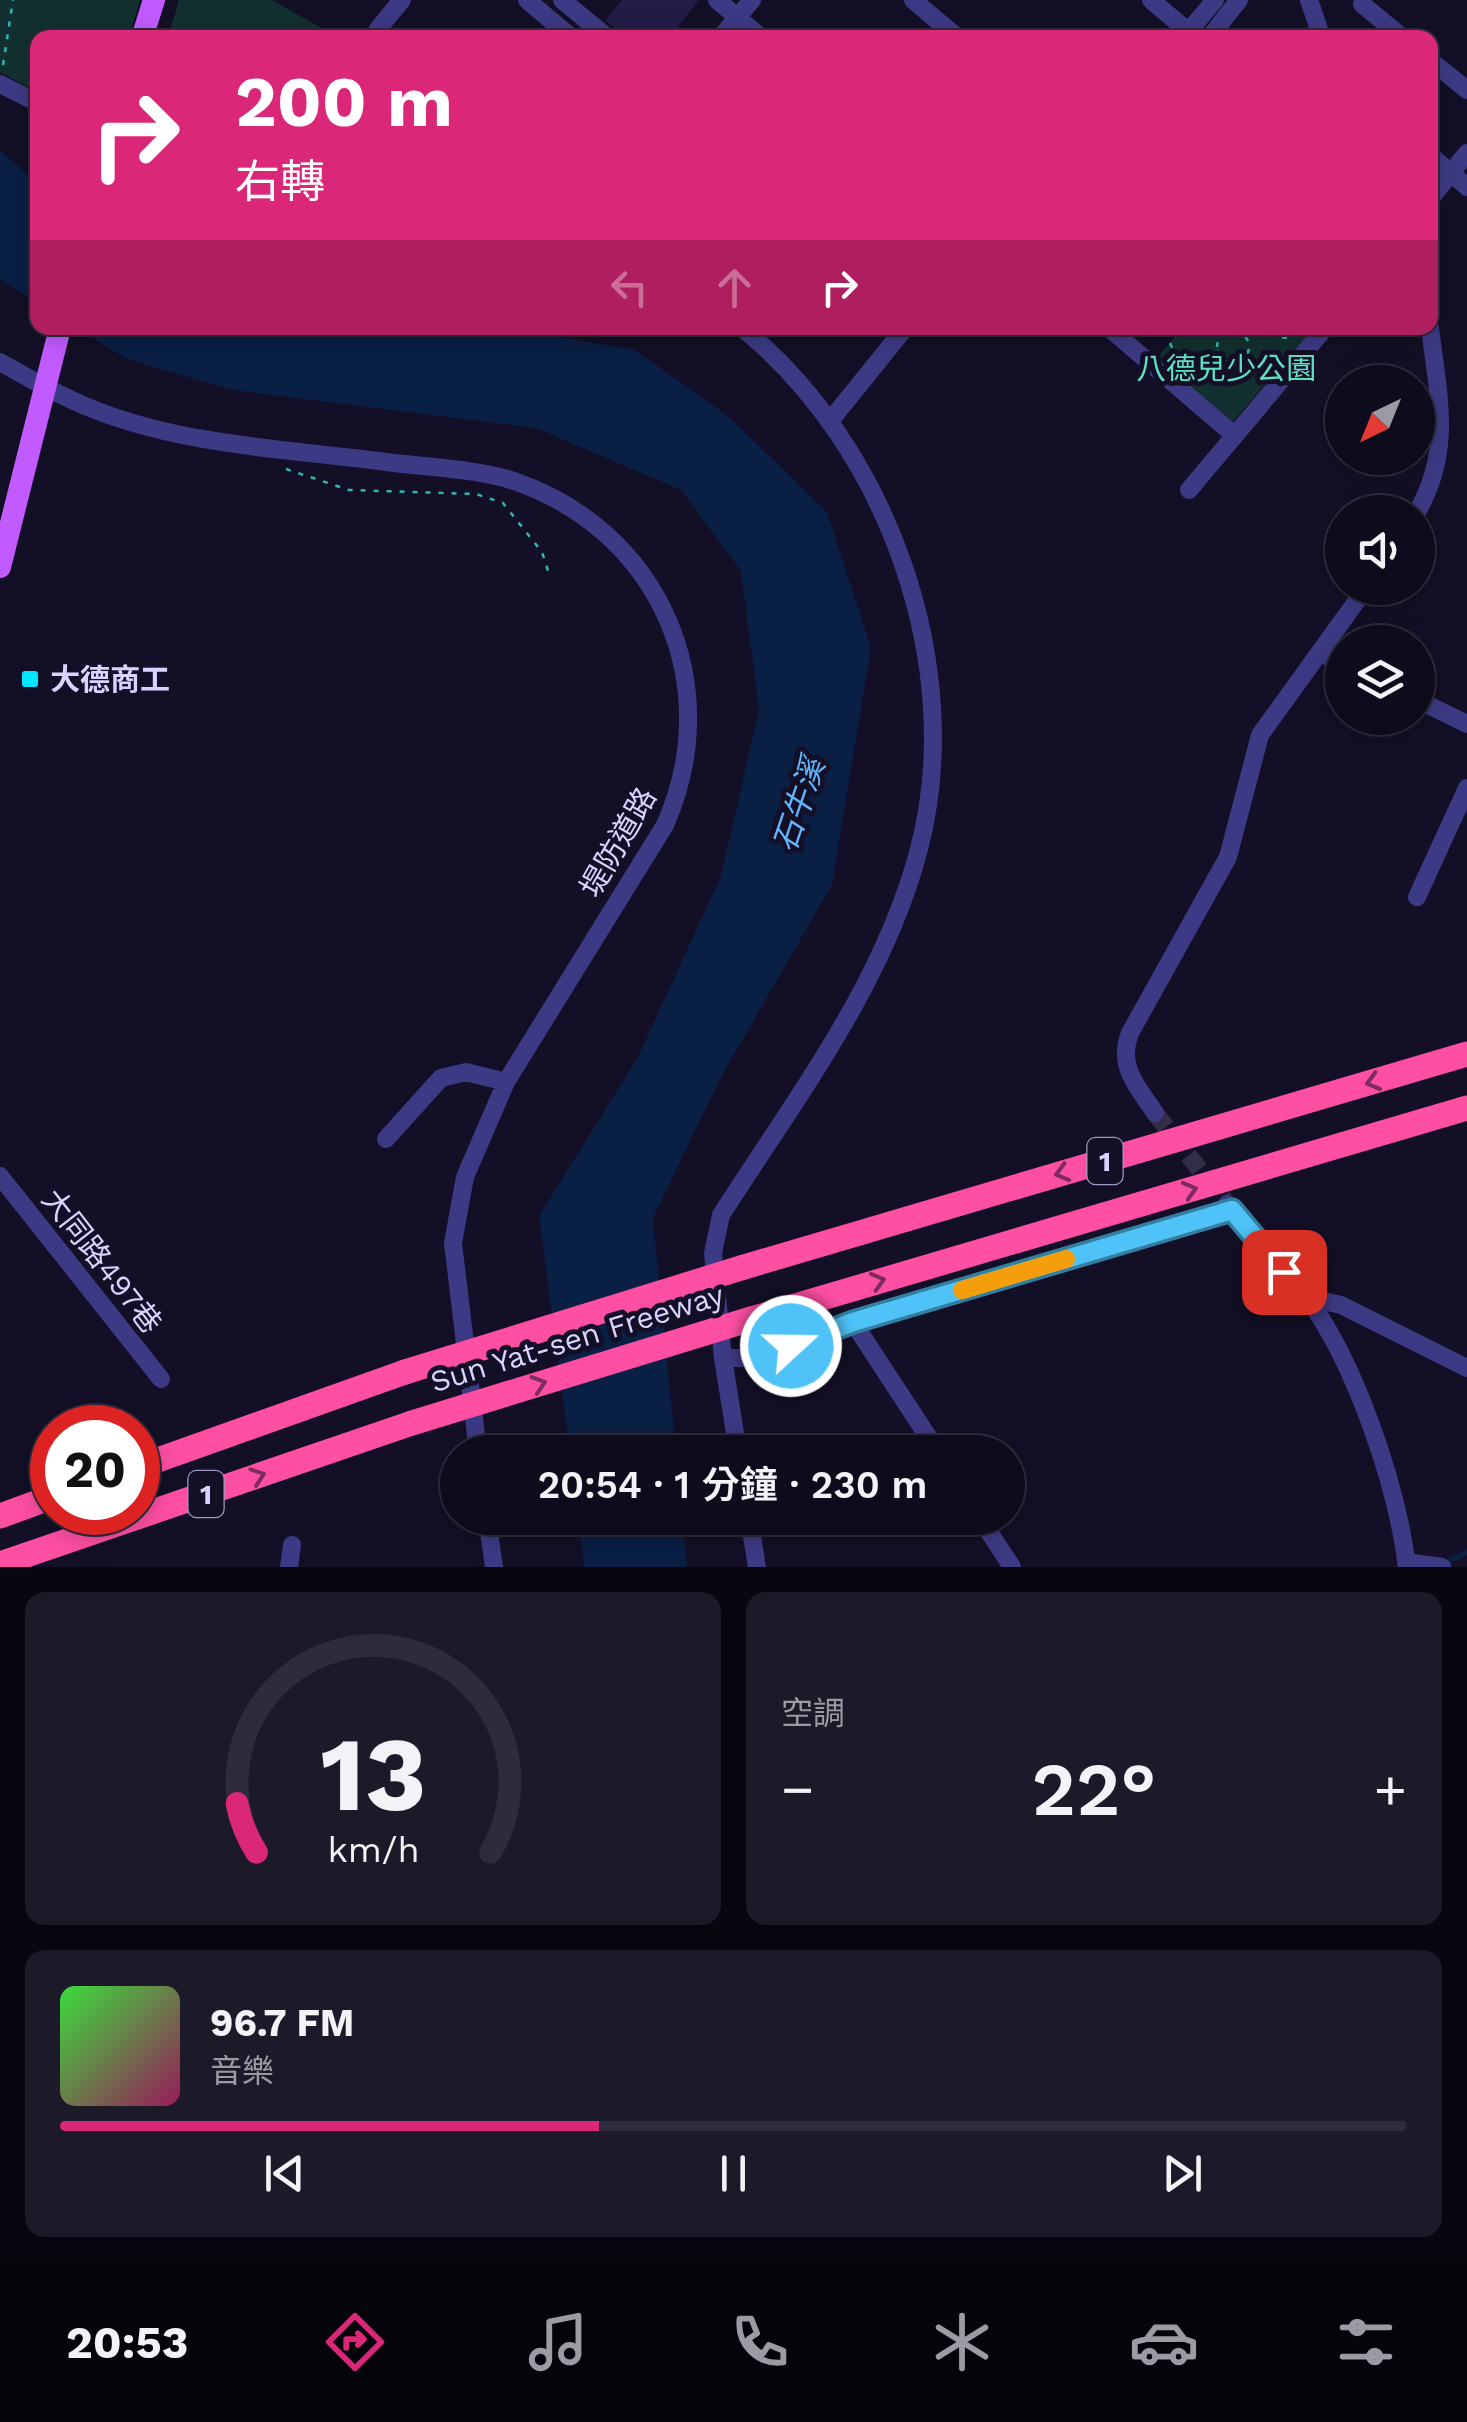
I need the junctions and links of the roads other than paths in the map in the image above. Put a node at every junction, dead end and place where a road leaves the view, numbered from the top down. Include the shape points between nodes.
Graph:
1 (154, 0) edge
2 (402, 0) edge
3 (527, 0) edge
4 (562, 0) edge
5 (718, 0) edge
6 (752, 0) edge
7 (913, 0) edge
8 (1151, 0) edge
9 (1215, 0) edge
10 (1239, 0) edge
11 (1309, 0) edge
12 (1362, 4) dead end
13 (738, 17) junction
14 (378, 29) dead end
15 (145, 30) edge
16 (563, 30) edge
17 (598, 30) edge
18 (727, 30) edge
19 (753, 30) edge
20 (949, 30) edge
21 (1184, 30) edge
22 (1194, 30) edge
23 (1215, 30) edge
24 (1319, 30) edge
25 (1393, 30) edge
26 (1438, 66) edge
27 (1, 74) edge
28 (1467, 90) edge
29 (30, 97) edge
30 (1467, 153) edge
31 (1438, 162) edge
32 (1451, 173) junction
33 (1467, 187) edge
34 (1438, 190) edge
35 (751, 335) edge
36 (900, 335) edge
37 (1116, 335) edge
38 (1310, 335) edge
39 (1431, 335) edge
40 (57, 338) edge
41 (0, 362) edge
42 (44, 386) junction
43 (830, 421) junction
44 (1234, 435) junction
45 (1188, 490) dead end
46 (1426, 495) edge
47 (0, 567) edge
48 (1354, 605) edge
49 (1321, 653) junction
50 (1325, 655) edge
51 (1435, 708) edge
52 (1467, 724) edge
53 (1467, 788) edge
54 (1418, 897) dead end
55 (1467, 1054) edge
56 (506, 1082) junction
57 (1467, 1108) edge
58 (1155, 1112) tunnel mouth
59 (386, 1139) dead end
60 (0, 1176) edge
61 (1306, 1297) junction
62 (853, 1322) junction
63 (724, 1358) junction
64 (1467, 1368) edge
65 (161, 1379) dead end
66 (476, 1435) edge
67 (735, 1435) edge
68 (927, 1435) edge
69 (160, 1459) edge
70 (30, 1505) edge
71 (0, 1516) edge
72 (489, 1535) edge
73 (751, 1535) edge
74 (991, 1535) edge
75 (292, 1546) dead end
76 (0, 1564) edge
77 (1407, 1564) edge
78 (289, 1567) edge
79 (494, 1567) edge
80 (756, 1567) edge
81 (1012, 1567) edge
82 (1442, 1567) edge

1 - 15 main road
2 - 14 street
3 - 16 street
4 - 17 street
5 - 13 street
6 - 13 street
7 - 20 street
8 - 21 street
9 - 22 street
10 - 23 street
11 - 24 street
12 - 25 street
13 - 18 street
13 - 19 street
26 - 28 street
27 - 29 street
30 - 32 street
31 - 32 street
32 - 33 street
32 - 34 street
35 - 43 street
36 - 43 street
37 - 44 street
38 - 44 street
39 - 46 street via 1443,432
40 - 42 main road
41 - 42 street, 堤防道路
42 - 47 main road
42 - 56 street, 堤防道路 via 162,430 511,480 596,525 650,586 672,626 687,681 690,738 682,782 666,825
43 - 63 street via 879,501 917,614 933,728 927,808 902,898 859,1000 721,1215 712,1253
44 - 45 street
48 - 49 street
49 - 50 street
49 - 58 street via 1260,735 1228,857 1124,1048 1124,1064
51 - 52 street
53 - 54 street
55 -> 69 highway, Sun Yat-sen Freeway / 1, bridge via 744,1267 406,1372
56 - 59 street via 466,1072 441,1078
56 - 66 street, 堤防道路 via 466,1177 453,1243
76 -> 57 highway, Sun Yat-sen Freeway / 1, bridge via 412,1424
60 - 65 street, 大同路497巷
61 - 62 street via 1230,1207
61 - 64 street via 1341,1306
61 - 77 street via 1337,1342 1371,1430
62 - 63 street via 759,1358
62 - 68 street
63 - 67 street
70 - 71 highway
72 - 79 street
73 - 80 street
74 - 81 street
75 - 78 street
77 - 82 street

